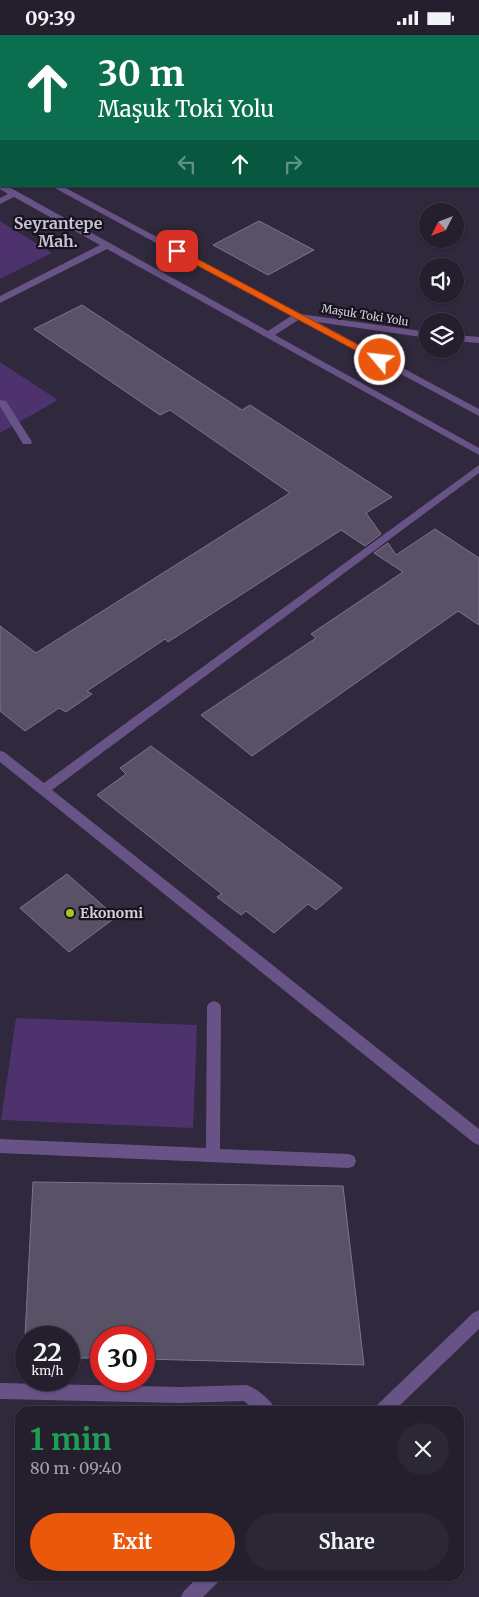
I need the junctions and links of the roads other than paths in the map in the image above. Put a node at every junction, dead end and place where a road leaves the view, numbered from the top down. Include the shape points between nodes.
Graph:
1 (2, 187) edge
2 (57, 187) edge
3 (15, 194) junction
4 (0, 201) edge
5 (108, 245) junction
6 (0, 300) edge
7 (298, 315) junction
8 (419, 334) edge
9 (268, 335) junction
10 (464, 339) edge
11 (479, 341) edge
12 (0, 403) edge
13 (479, 413) edge
14 (27, 442) dead end
15 (479, 452) edge
16 (479, 468) edge
17 (0, 755) edge
18 (43, 790) junction
19 (214, 1007) dead end
20 (479, 1139) edge
21 (0, 1145) edge
22 (213, 1155) junction
23 (349, 1161) dead end
24 (479, 1318) edge
25 (0, 1391) edge
26 (262, 1406) edge
27 (388, 1406) edge
28 (207, 1581) edge
29 (190, 1597) edge

1 - 3 street
2 - 7 street, Maşuk Toki Yolu
3 - 4 street
3 - 5 street
5 - 6 street
5 - 9 street
7 - 8 street, Maşuk Toki Yolu
7 - 9 street
7 - 13 street
9 - 15 street
10 - 11 street
12 - 14 street
16 - 18 street
17 - 18 street
18 - 20 street
19 - 22 street
21 - 22 street
22 - 23 street
24 - 27 street
25 - 26 street via 180,1395 247,1393
28 - 29 street

